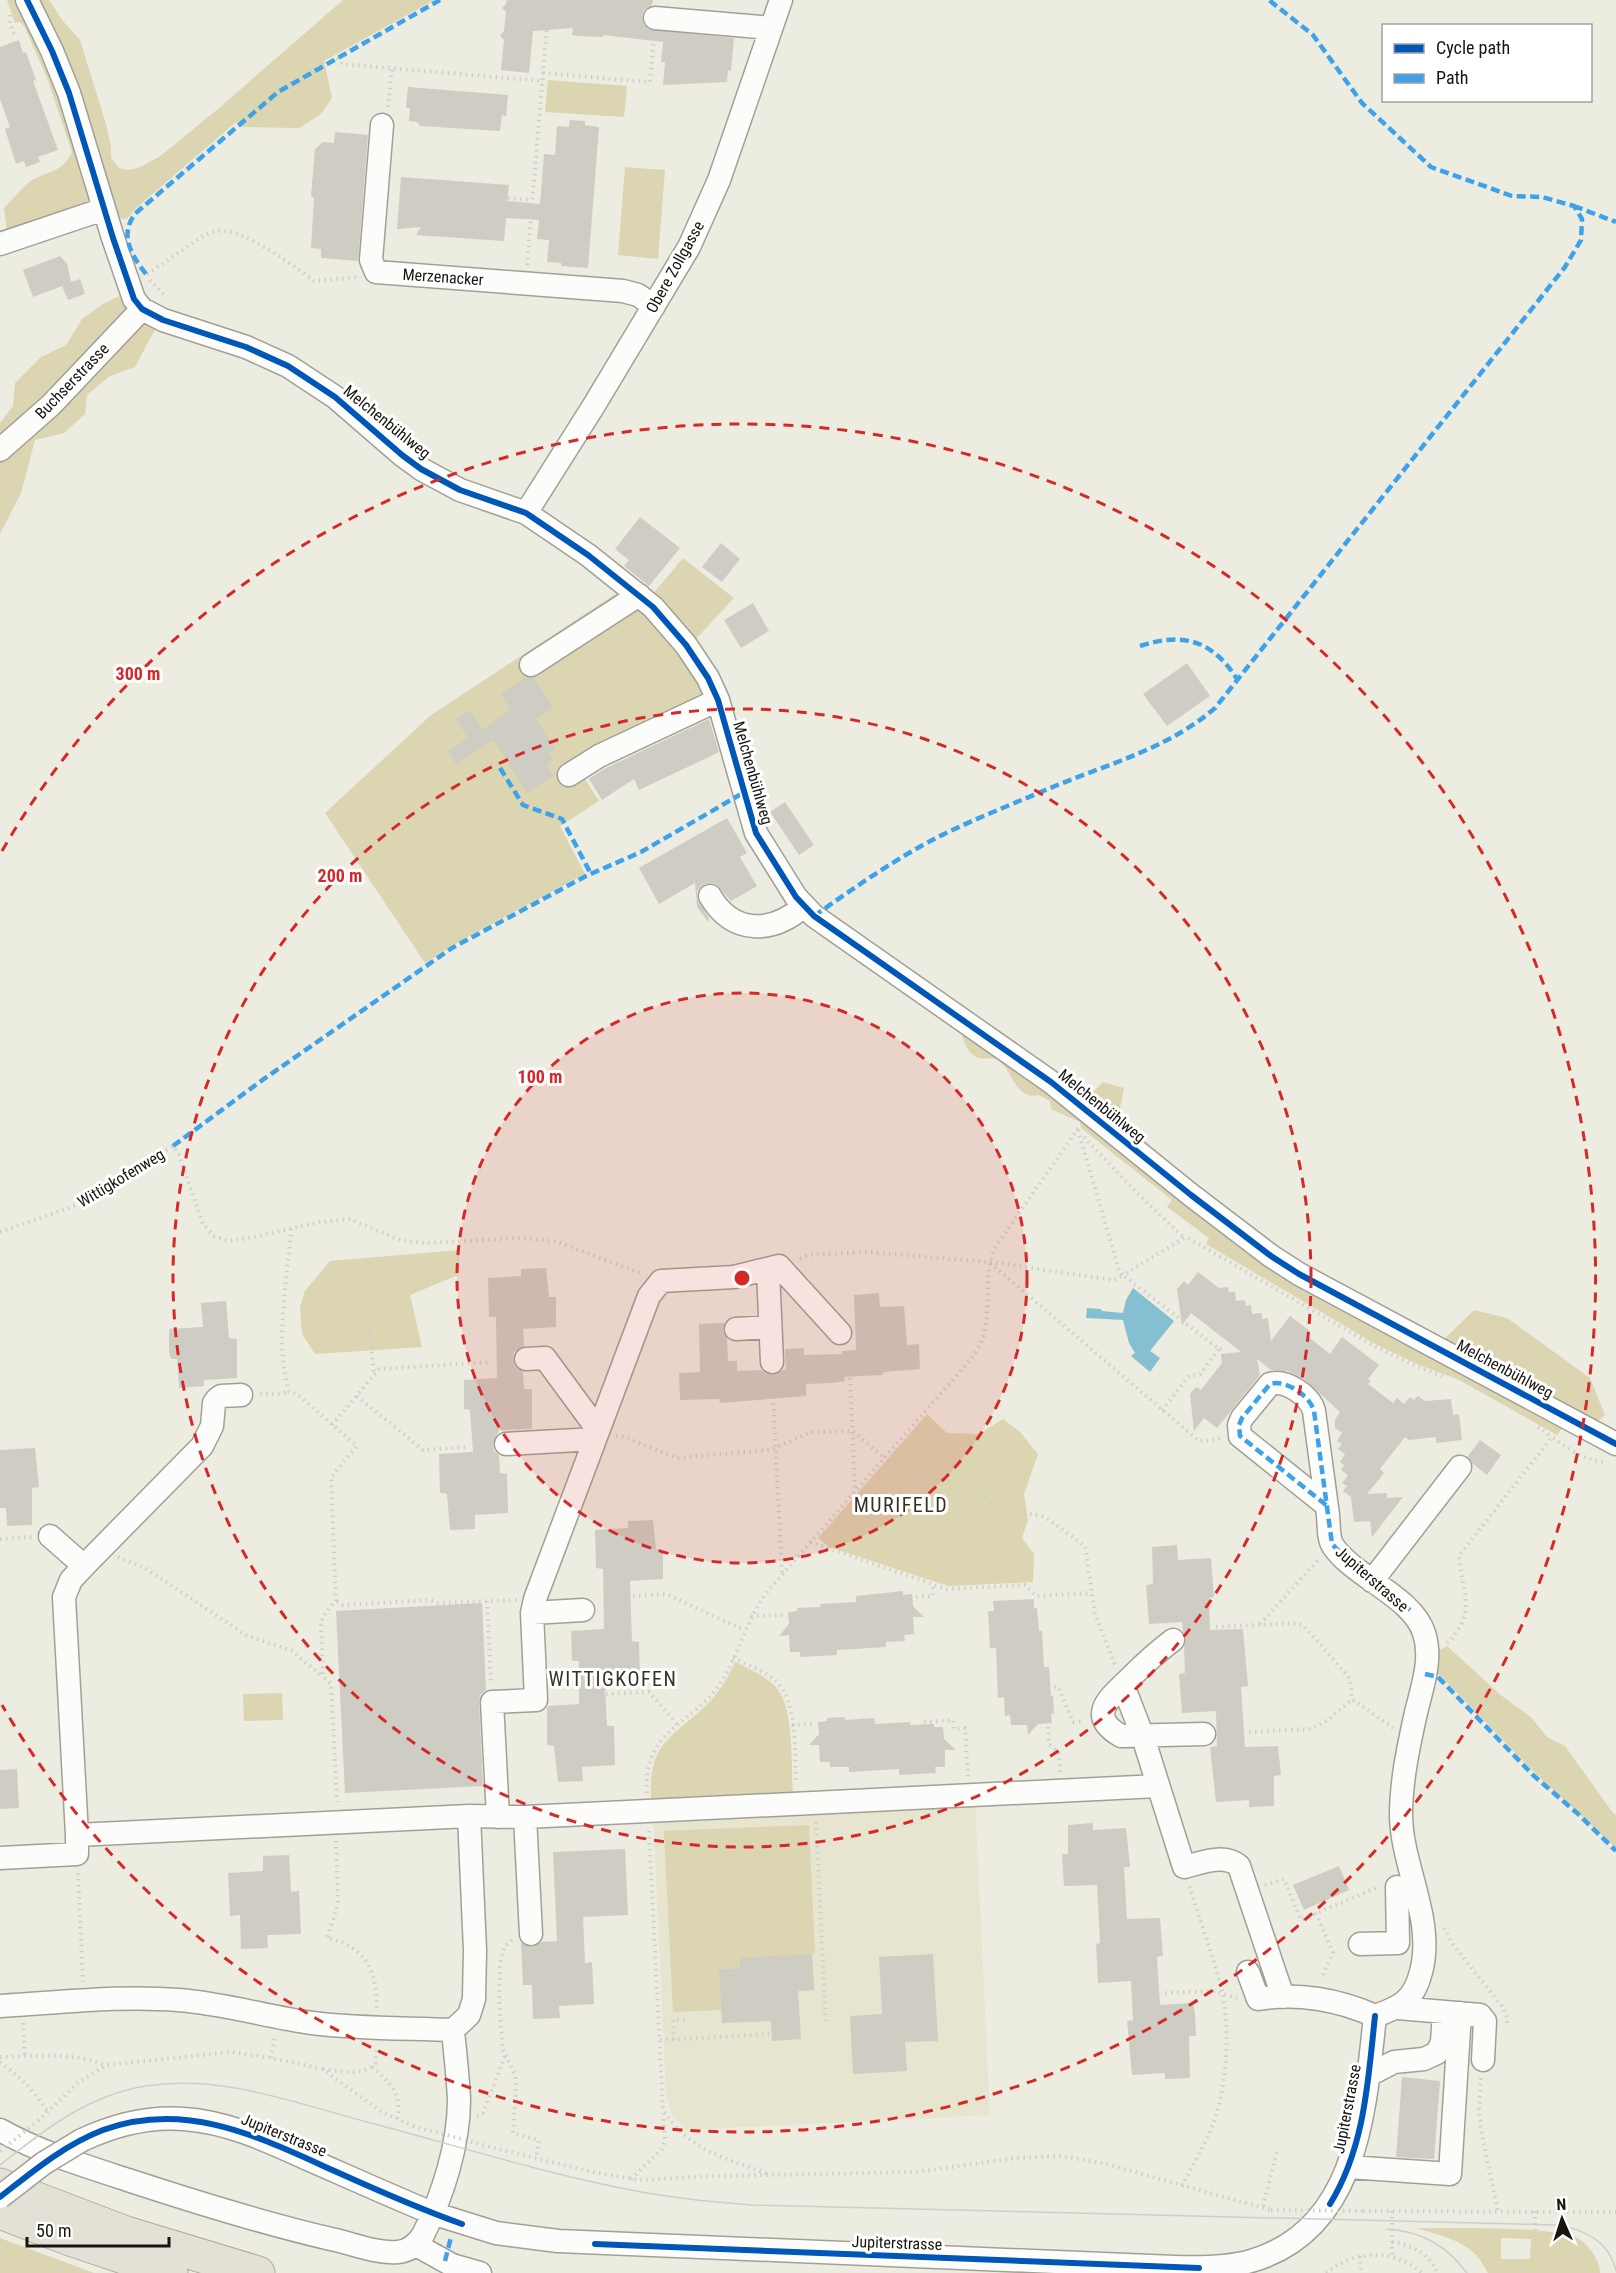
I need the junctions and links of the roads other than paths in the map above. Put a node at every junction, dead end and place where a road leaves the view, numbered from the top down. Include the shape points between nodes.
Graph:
1 (781, 0) edge
2 (18, 4) edge
3 (655, 18) dead end
4 (771, 28) junction
5 (382, 125) road end
6 (104, 209) junction
7 (0, 244) edge
8 (654, 306) junction
9 (142, 309) junction
10 (0, 450) edge
11 (526, 513) junction
12 (639, 595) junction
13 (531, 664) dead end
14 (718, 700) junction
15 (569, 775) dead end
16 (710, 896) dead end
17 (804, 906) junction
18 (774, 1268) junction
19 (770, 1328) junction
20 (736, 1329) dead end
21 (840, 1333) dead end
22 (526, 1359) dead end
23 (772, 1362) dead end
24 (241, 1395) road end
25 (597, 1434) junction
26 (506, 1444) dead end
27 (1613, 1450) edge
28 (1460, 1467) dead end
29 (1326, 1505) junction
30 (50, 1536) road end
31 (84, 1566) junction
32 (1372, 1581) junction
33 (534, 1606) junction
34 (583, 1610) dead end
35 (1173, 1640) dead end
36 (1123, 1685) junction
37 (1204, 1734) dead end
38 (1143, 1737) junction
39 (1158, 1786) junction
40 (469, 1816) junction
41 (498, 1817) junction
42 (525, 1817) junction
43 (77, 1844) junction
44 (0, 1858) edge
45 (1217, 1860) junction
46 (1396, 1887) junction
47 (531, 1934) road end
48 (1360, 1944) dead end
49 (1248, 1972) dead end
50 (1286, 1997) junction
51 (0, 2006) edge
52 (1398, 2008) junction
53 (1452, 2012) junction
54 (1375, 2016) junction
55 (453, 2030) junction
56 (1483, 2060) road end
57 (1369, 2075) junction
58 (0, 2130) edge
59 (1349, 2167) junction
60 (0, 2185) edge
61 (0, 2197) edge
62 (0, 2212) edge
63 (432, 2213) junction
64 (416, 2245) junction
65 (1203, 2270) edge
66 (171, 2273) edge
67 (258, 2273) edge
68 (480, 2273) edge

1 - 4 street, Obere Zollgasse
2 - 6 street via 52,51 69,93
3 - 4 street
4 - 8 street, Obere Zollgasse via 719,180 689,247
5 - 8 street, Merzenacker via 371,260 376,272 623,291
6 - 7 street
6 - 9 street via 134,299
8 - 11 street, Obere Zollgasse
9 - 10 street, Buchserstrasse via 51,405
9 - 11 street, Melchenbühlweg via 288,366 335,397 421,468 460,490
11 - 12 street, Melchenbühlweg
12 - 13 street
12 - 14 street, Melchenbühlweg via 686,645
14 - 15 street via 599,756
14 - 17 street, Melchenbühlweg via 756,833
16 - 17 street via 724,915 751,926 782,922
17 - 27 street, Melchenbühlweg via 829,928 1051,1082 1084,1121 1290,1268
18 - 19 street
18 - 21 street
18 - 25 street via 734,1277 661,1281 649,1296
19 - 20 street
19 - 23 street
22 - 25 street via 545,1358
24 - 31 street via 217,1399 212,1426 202,1446
25 - 26 street
25 - 33 street
28 - 32 street
29 - 29 street, Jupiterstrasse via 1240,1436 1242,1418 1270,1384 1285,1383 1306,1399 1314,1411
29 - 32 street, Jupiterstrasse via 1332,1545
30 - 31 street
31 - 43 street via 71,1580 64,1597
32 - 46 street, Jupiterstrasse via 1410,1610 1424,1631 1428,1654 1404,1770
33 - 34 street
33 - 41 street via 536,1700 492,1702
35 - 36 street
36 - 38 street
36 - 38 street via 1107,1699 1105,1722 1121,1736
37 - 38 street
38 - 39 street
39 - 42 street
39 - 45 street via 1184,1867
40 - 41 street
40 - 43 street via 336,1822
40 - 55 street via 474,1999 469,2016
41 - 42 street
42 - 47 street
43 - 44 street
45 - 50 street via 1237,1863 1241,1869
45 - 50 street via 1234,1859 1251,1872
46 - 48 street via 1398,1943
46 - 52 street, Jupiterstrasse via 1423,1930 1424,1959 1414,1990
49 - 50 street via 1258,1999
50 - 54 street via 1354,2006
51 - 55 street via 177,2000 309,2023
52 - 53 street
52 - 54 street
53 - 56 street via 1478,2014 1484,2019
53 - 57 street via 1437,2054 1394,2062
53 - 59 street via 1450,2174
54 - 57 street, Jupiterstrasse
55 - 63 street via 459,2101 457,2129
57 - 59 street, Jupiterstrasse
58 - 64 street via 91,2168 207,2206 386,2251 401,2252
59 - 65 street, Jupiterstrasse via 1322,2214 1288,2244 1252,2261
60 - 67 highway via 116,2230
61 - 63 street, Jupiterstrasse, bridge via 82,2140 118,2126 185,2119 257,2136
62 - 66 highway
63 - 64 street
63 - 65 street, Jupiterstrasse via 507,2235 558,2241
64 - 68 street via 461,2269

